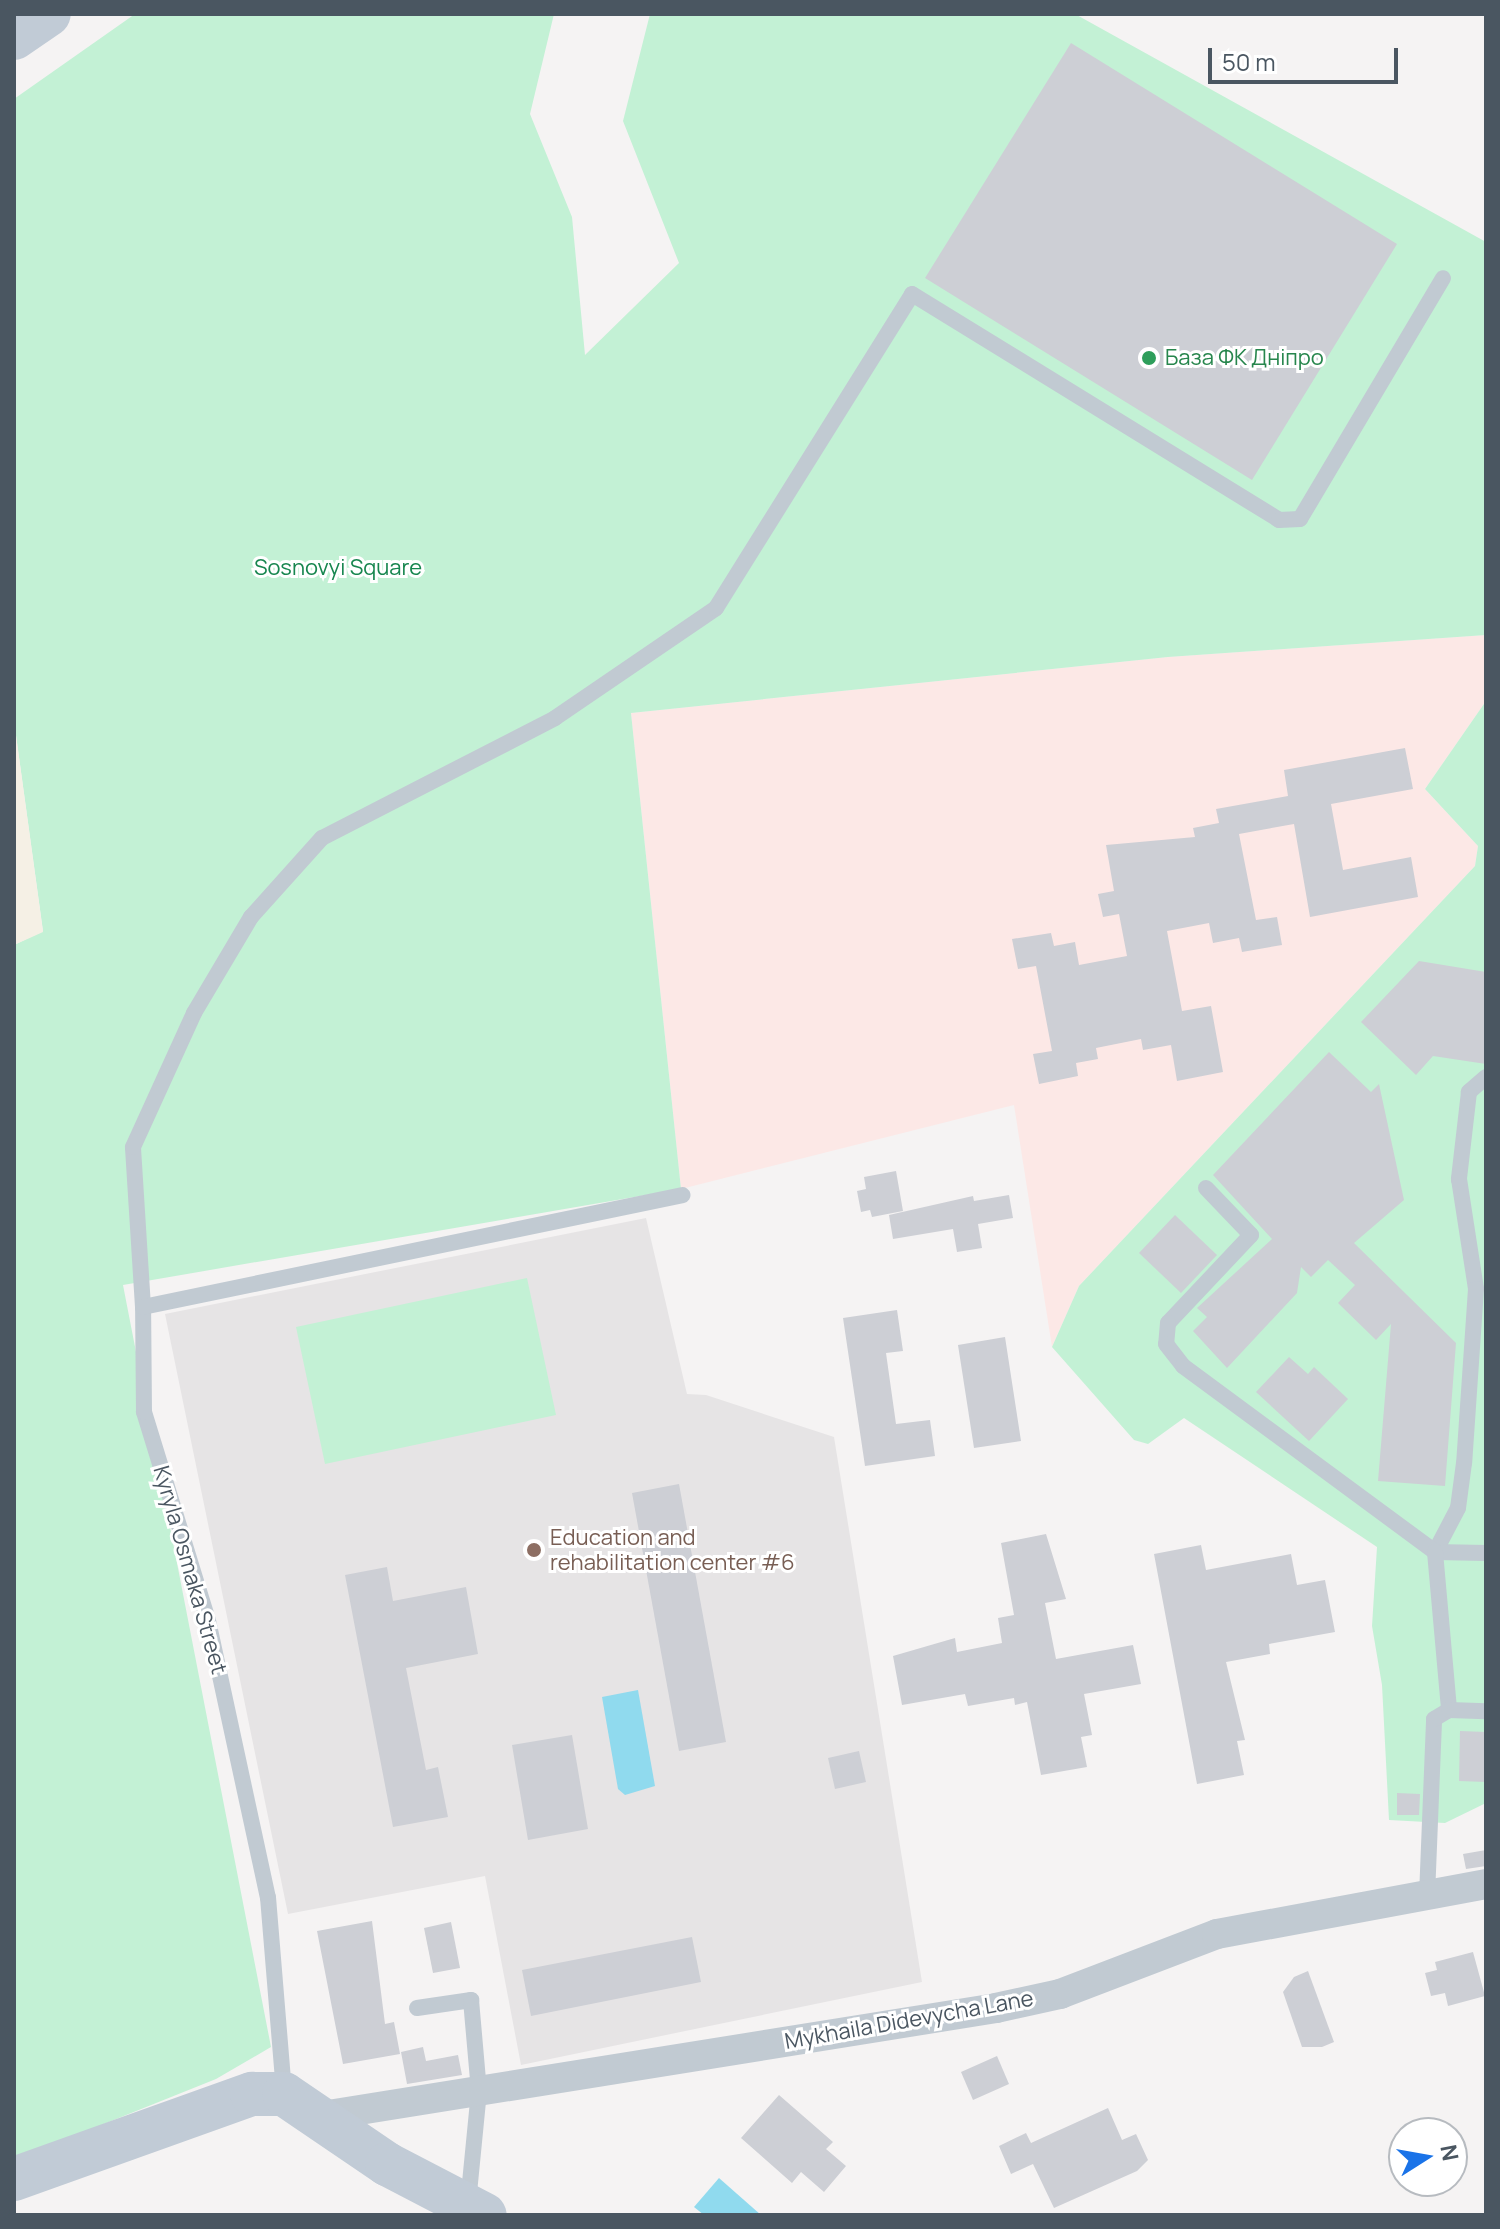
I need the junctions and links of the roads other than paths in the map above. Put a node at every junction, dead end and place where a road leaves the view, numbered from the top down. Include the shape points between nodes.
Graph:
1 (49, 14) edge
2 (14, 38) edge
3 (1443, 278) dead end
4 (1486, 1077) edge
5 (1206, 1188) dead end
6 (683, 1195) dead end
7 (143, 1307) junction
8 (1435, 1552) junction
9 (1486, 1553) edge
10 (1449, 1710) junction
11 (1486, 1711) edge
12 (1486, 1884) edge
13 (1427, 1896) junction
14 (417, 2008) dead end
15 (479, 2091) junction
16 (284, 2094) junction
17 (322, 2116) junction
18 (14, 2179) edge
19 (476, 2212) edge

1 - 2 street
3 - 7 lane, Kyryla Osmaka Street via 1300,519 1279,520 912,294 716,608 555,718 322,838 251,917 194,1013 133,1147
4 - 8 lane via 1469,1092 1459,1179 1476,1289 1464,1463 1458,1508
5 - 8 lane via 1251,1235 1168,1323 1166,1344 1183,1366
6 - 7 lane
7 - 16 lane, Kyryla Osmaka Street via 144,1412 208,1620 268,1898
8 - 9 lane
8 - 10 lane
10 - 11 lane
10 - 13 lane via 1434,1719
12 - 13 street, Mykhaila Didevycha Lane
13 - 15 street, Mykhaila Didevycha Lane via 1217,1934 1060,1994 996,2008
14 - 15 lane via 471,2000
15 - 17 street, Mykhaila Didevycha Lane
15 - 19 lane
16 - 17 street
16 - 18 street via 252,2094
17 - 19 street via 387,2164

